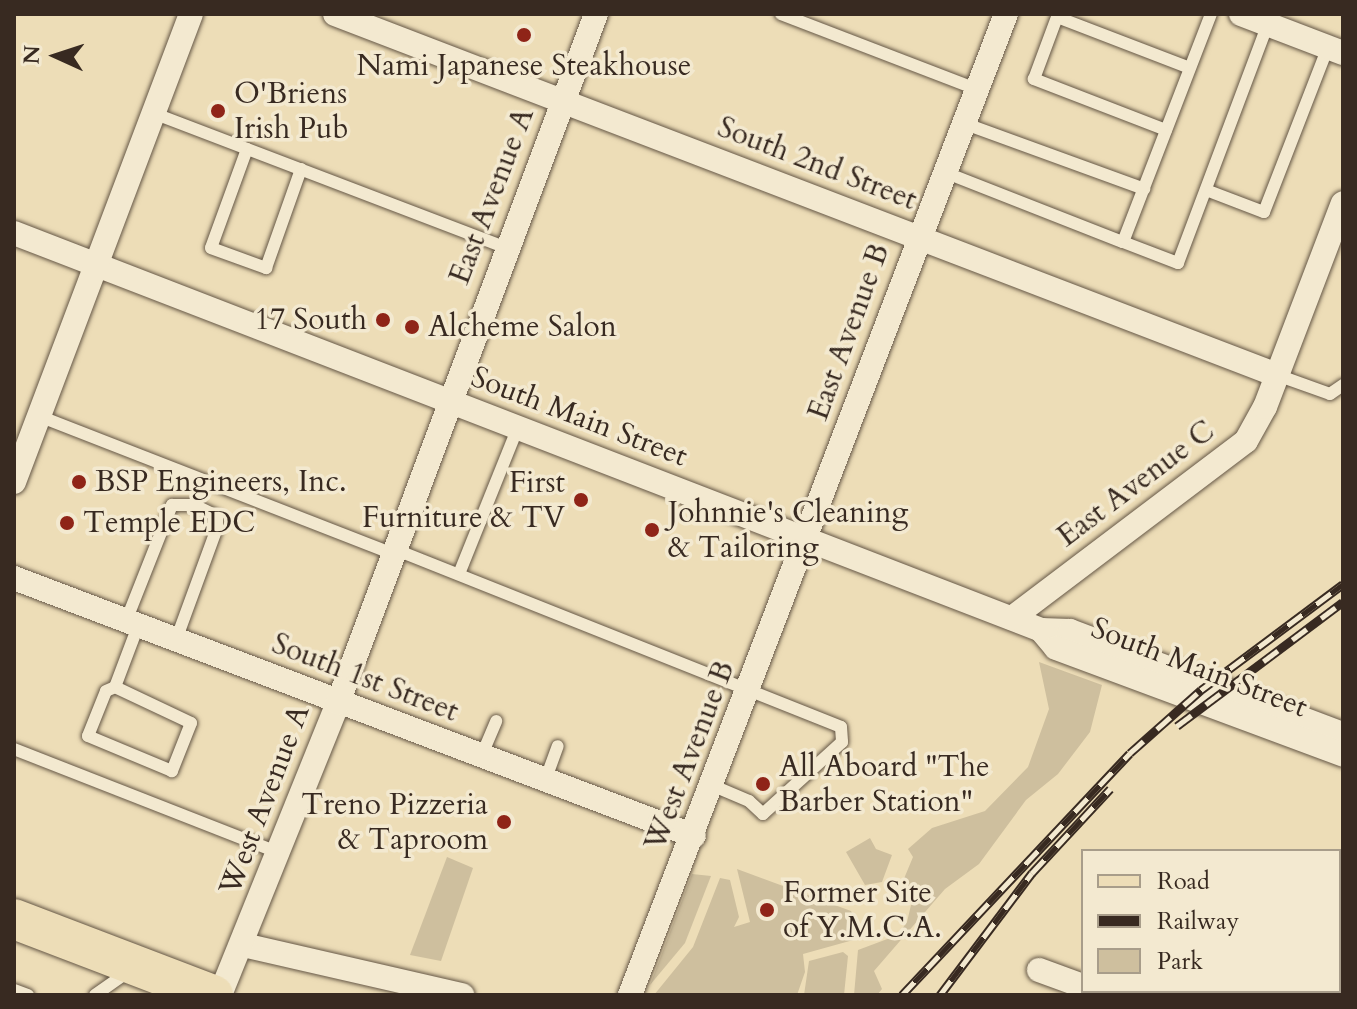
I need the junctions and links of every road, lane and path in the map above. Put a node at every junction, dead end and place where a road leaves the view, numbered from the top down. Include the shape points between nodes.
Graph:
1 (191, 14) edge
2 (335, 14) edge
3 (596, 14) edge
4 (781, 14) edge
5 (1006, 14) edge
6 (1211, 14) edge
7 (1241, 14) edge
8 (1268, 24) junction
9 (1336, 50) edge
10 (1190, 68) junction
11 (976, 89) junction
12 (562, 103) junction
13 (153, 113) junction
14 (963, 123) junction
15 (1166, 130) junction
16 (247, 149) junction
17 (301, 169) junction
18 (944, 172) junction
19 (1144, 189) junction
20 (1206, 190) junction
21 (1343, 203) edge
22 (1338, 232) edge
23 (14, 233) edge
24 (919, 236) junction
25 (1123, 242) junction
26 (507, 248) junction
27 (95, 264) junction
28 (1277, 375) junction
29 (1343, 385) edge
30 (449, 400) junction
31 (39, 416) junction
32 (518, 427) junction
33 (14, 482) edge
34 (806, 539) junction
35 (394, 552) junction
36 (459, 574) junction
37 (14, 578) edge
38 (1012, 618) junction
39 (132, 623) junction
40 (1041, 630) junction
41 (176, 640) junction
42 (115, 687) junction
43 (750, 688) junction
44 (338, 703) junction
45 (496, 721) dead end
46 (1343, 734) edge
47 (558, 746) dead end
48 (14, 749) edge
49 (1343, 755) edge
50 (481, 757) junction
51 (545, 781) junction
52 (713, 786) junction
53 (694, 836) junction
54 (279, 853) junction
55 (14, 919) edge
56 (243, 945) junction
57 (136, 965) junction
58 (1039, 970) dead end
59 (1081, 985) edge
60 (14, 990) edge
61 (28, 995) edge
62 (95, 995) edge
63 (213, 995) edge
64 (220, 995) edge
65 (462, 995) edge
66 (630, 995) edge

1 - 13 street
2 - 12 street, South 2nd Street
3 - 12 street, East Avenue A
4 - 11 lane
5 - 11 street, East Avenue B
6 - 10 lane
7 - 8 street
8 - 9 street
8 - 20 lane
9 - 20 lane via 1264,212
10 - 15 lane
10 - 15 lane via 1057,17 1034,79
11 - 14 street, East Avenue B
12 - 24 street, South 2nd Street
12 - 26 street, East Avenue A
13 - 16 lane
13 - 27 street
14 - 18 street, East Avenue B
14 - 19 lane
15 - 19 lane
16 - 17 lane
16 - 17 lane via 211,248 266,268
17 - 26 lane
18 - 24 street, East Avenue B
18 - 25 lane
19 - 25 lane
20 - 25 lane via 1178,263
21 - 22 street, East Avenue C
22 - 28 street, East Avenue C
23 - 27 street, South Main Street
24 - 28 street, South 2nd Street
24 - 34 street, East Avenue B
26 - 30 street, East Avenue A
27 - 30 street, South Main Street
27 - 31 street
28 - 29 lane via 1330,394
28 - 38 street, East Avenue C via 1257,423 1234,453
30 - 32 street, South Main Street
30 - 35 street, West Avenue A
31 - 33 street
31 - 35 lane
32 - 34 street, South Main Street
32 - 36 lane
34 - 38 street, South Main Street
34 - 43 street, West Avenue B
35 - 36 lane
35 - 44 street, West Avenue A
36 - 43 lane
37 - 39 street, South 1st Street
38 - 40 street, South Main Street
39 - 41 street, South 1st Street
39 - 41 lane via 172,505 194,505 217,516 217,528
39 - 42 lane
40 - 46 street, South Main Street via 1070,631
40 - 49 street, South Main Street via 1056,648
41 - 44 street, South 1st Street
42 - 42 lane via 106,691 88,736 172,771 191,723
43 - 52 street, West Avenue B
43 - 52 lane via 835,721 842,742 763,814 749,801
44 - 50 street, South 1st Street
44 - 54 street, West Avenue A
45 - 50 lane
47 - 51 lane
48 - 54 lane
50 - 51 street, South 1st Street
51 - 53 street, South 1st Street
52 - 53 street, West Avenue B
53 - 66 street, West Avenue B
54 - 56 street, West Avenue A
55 - 57 main road
56 - 64 street, West Avenue A
56 - 65 street
57 - 62 lane
57 - 63 main road
58 - 59 street
60 - 61 lane

